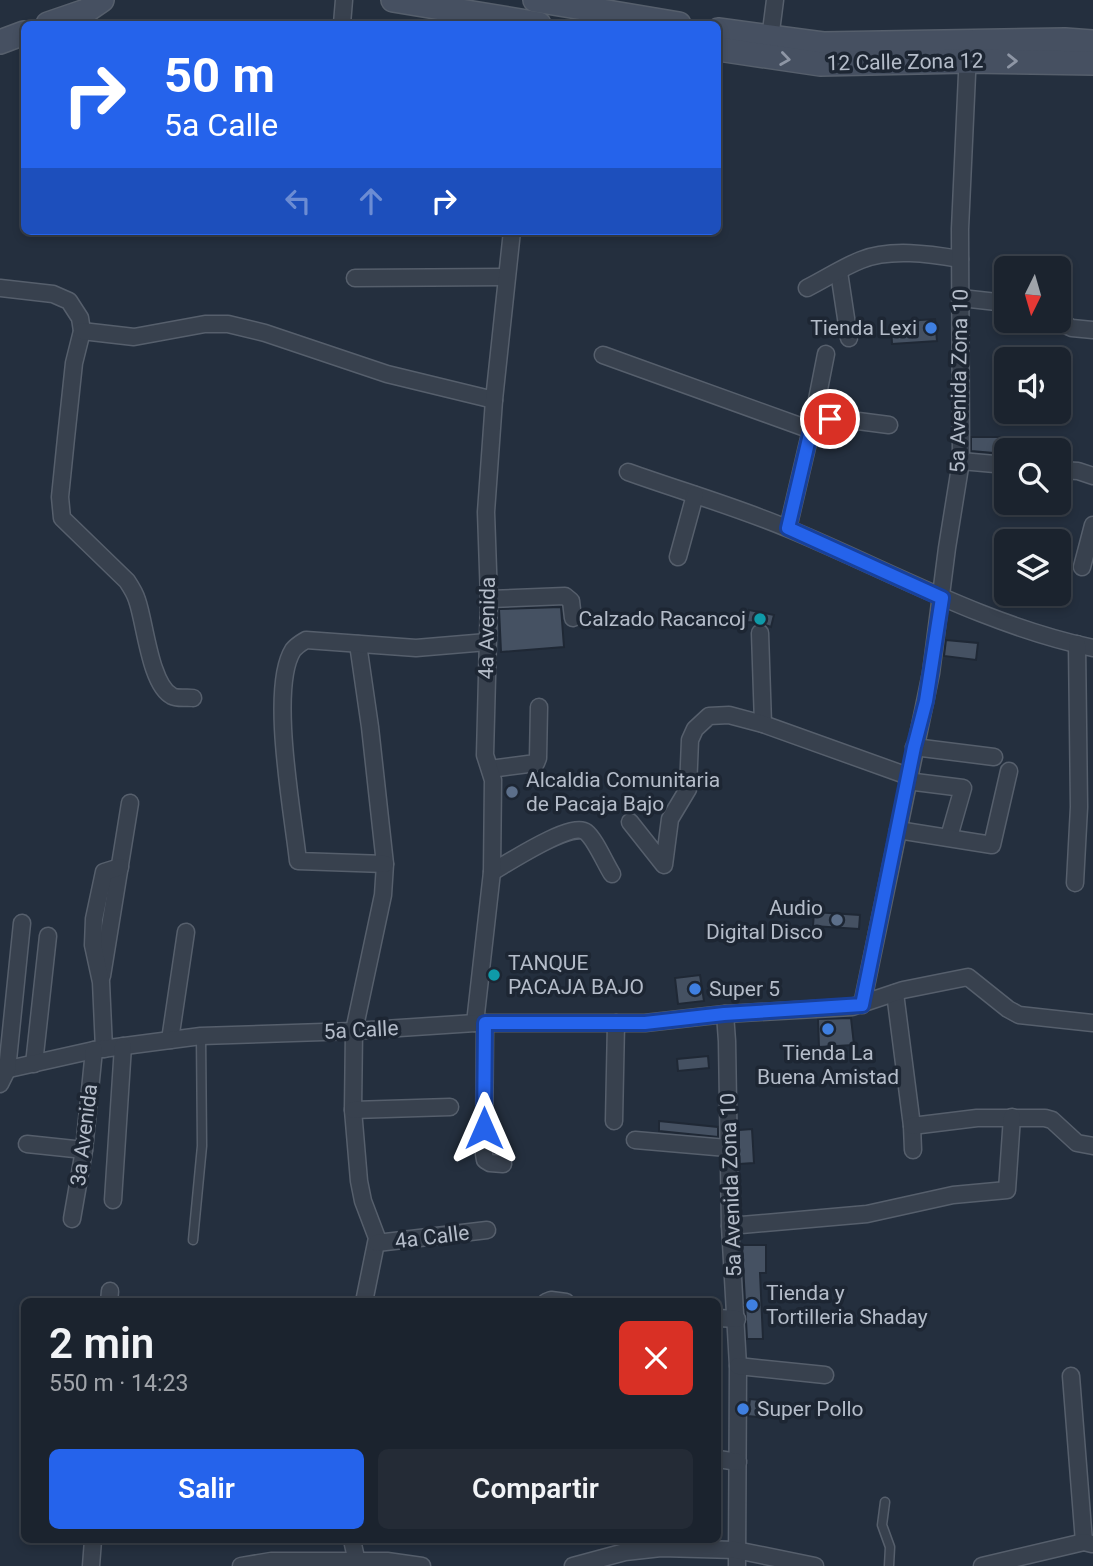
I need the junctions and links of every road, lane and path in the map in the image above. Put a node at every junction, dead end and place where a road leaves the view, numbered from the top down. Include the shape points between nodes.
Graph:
1 (102, 0) edge
2 (344, 0) edge
3 (393, 0) edge
4 (535, 0) edge
5 (775, 0) edge
6 (468, 19) edge
7 (57, 21) edge
8 (342, 21) edge
9 (496, 21) edge
10 (651, 21) edge
11 (721, 31) edge
12 (21, 34) edge
13 (771, 39) junction
14 (0, 42) edge
15 (1093, 42) edge
16 (721, 49) edge
17 (968, 52) junction
18 (1093, 63) edge
19 (511, 235) edge
20 (960, 259) junction
21 (839, 272) junction
22 (506, 277) junction
23 (355, 278) dead end
24 (0, 288) edge
25 (807, 288) dead end
26 (961, 298) junction
27 (994, 302) edge
28 (1071, 328) edge
29 (1093, 330) edge
30 (82, 331) junction
31 (849, 338) dead end
32 (826, 354) dead end
33 (603, 355) dead end
34 (494, 400) junction
35 (889, 425) dead end
36 (811, 430) junction
37 (961, 461) junction
38 (994, 464) edge
39 (1071, 471) edge
40 (628, 472) dead end
41 (1093, 476) edge
42 (695, 495) junction
43 (1093, 525) edge
44 (788, 528) junction
45 (678, 557) dead end
46 (1082, 567) dead end
47 (942, 598) junction
48 (489, 599) junction
49 (573, 618) dead end
50 (760, 633) dead end
51 (487, 642) junction
52 (358, 644) junction
53 (1085, 646) edge
54 (193, 698) dead end
55 (539, 707) dead end
56 (763, 724) junction
57 (914, 747) junction
58 (994, 757) dead end
59 (490, 769) junction
60 (1009, 771) dead end
61 (908, 779) junction
62 (130, 803) dead end
63 (630, 822) dead end
64 (898, 830) junction
65 (949, 837) junction
66 (385, 864) junction
67 (492, 872) junction
68 (612, 874) dead end
69 (1075, 883) dead end
70 (22, 923) dead end
71 (186, 932) dead end
72 (48, 936) dead end
73 (895, 993) junction
74 (862, 1005) junction
75 (724, 1014) junction
76 (480, 1023) junction
77 (616, 1023) junction
78 (1093, 1023) edge
79 (354, 1031) junction
80 (201, 1036) junction
81 (170, 1040) junction
82 (123, 1046) junction
83 (99, 1050) junction
84 (34, 1064) junction
85 (2, 1075) edge
86 (450, 1107) dead end
87 (353, 1110) junction
88 (1012, 1117) junction
89 (614, 1121) dead end
90 (912, 1126) junction
91 (635, 1140) dead end
92 (27, 1144) dead end
93 (1093, 1146) edge
94 (727, 1148) junction
95 (84, 1150) junction
96 (913, 1150) dead end
97 (503, 1164) dead end
98 (113, 1200) dead end
99 (72, 1219) dead end
100 (730, 1226) junction
101 (487, 1230) dead end
102 (193, 1240) dead end
103 (377, 1243) junction
104 (366, 1298) edge
105 (721, 1318) edge
106 (737, 1319) junction
107 (738, 1366) junction
108 (825, 1375) dead end
109 (1071, 1376) dead end
110 (721, 1459) edge
111 (737, 1462) junction
112 (885, 1502) dead end
113 (93, 1543) edge
114 (353, 1543) edge
115 (1089, 1544) edge
116 (736, 1558) edge
117 (624, 1559) edge
118 (357, 1562) junction
119 (303, 1564) edge
120 (91, 1566) edge
121 (246, 1566) edge
122 (422, 1566) edge
123 (573, 1566) edge
124 (815, 1566) edge
125 (889, 1566) edge
126 (982, 1566) edge

1 - 7 street
2 - 8 street
3 - 6 street
4 - 10 street
5 - 13 street
6 - 9 street
11 - 13 street, 12 Calle Zona 12
12 - 14 street
13 - 17 street, 12 Calle Zona 12
15 - 17 street, 12 Calle Zona 12 via 1065,40
16 -> 17 street, 12 Calle Zona 12 via 820,64
17 -> 18 street, 12 Calle Zona 12
17 - 20 street, 5a Avenida Zona 10
19 - 22 street, 4a Avenida
20 - 21 street via 878,255
20 - 26 street, 5a Avenida Zona 10
21 - 25 street
21 - 31 street
22 - 23 street
22 - 34 street, 4a Avenida
24 - 30 street via 53,294 69,301
26 - 27 street
26 - 37 street, 5a Avenida Zona 10
28 - 29 street
30 - 34 street via 134,337 228,324 387,374
30 - 54 street via 65,438 62,518 132,589 164,688 172,696
32 - 36 street
33 - 36 street
34 - 48 street, 4a Avenida via 486,512
35 - 36 street via 835,418
36 - 44 street
37 - 38 street
37 - 47 street, 5a Avenida Zona 10
39 - 41 street
40 - 42 street
42 - 44 street
42 - 45 street
43 - 46 street
44 - 47 street
47 - 53 street via 1036,634
47 - 57 street, 5a Avenida Zona 10
48 - 49 street via 565,596 571,601
48 - 51 street, 4a Avenida
50 - 56 street
51 - 52 street via 416,648
51 - 59 street, 4a Avenida via 485,755
52 - 66 street
52 - 66 street via 306,640 297,645 287,665 282,713 298,861
53 - 69 street
55 - 59 street via 536,763
56 - 61 street
56 - 63 street via 718,714 695,729 689,746 688,789 670,819 664,865
57 - 58 street
57 - 61 street, 5a Avenida Zona 10
59 - 67 street, 4a Avenida
60 - 65 street via 992,845
61 - 64 street, 5a Avenida Zona 10
61 - 65 street via 963,788
62 - 83 street, 3a Avenida via 120,867 101,877 94,919 93,952 101,982
64 - 65 street
64 - 74 street, 5a Avenida Zona 10
66 - 79 street via 383,895
67 - 68 street via 577,829 588,833
67 - 76 street, 4a Avenida
70 - 85 street
71 - 81 street
72 - 84 street
73 - 74 street, 5a Calle
73 - 78 street, 5a Calle via 968,977 1019,1015
73 - 90 street
74 - 75 street, 5a Calle
75 - 77 street, 5a Calle
75 - 94 street, 5a Avenida Zona 10
76 - 77 street, 5a Calle
76 - 79 street, 5a Calle
76 - 97 street, 4a Avenida via 484,1154 490,1163
77 - 89 street
79 - 80 street, 5a Calle
79 - 87 street
80 - 81 street, 5a Calle
80 - 102 lane via 202,1146
81 - 82 street, 5a Calle
82 - 83 street, 5a Calle
82 - 98 street
83 - 84 street, 5a Calle
83 - 95 street, 3a Avenida
84 - 85 street, 5a Calle
86 - 87 street
87 - 103 street via 359,1181
88 - 90 street
88 - 93 street via 1052,1120 1077,1143
88 - 100 street via 1007,1190 953,1195 867,1214
90 - 96 street
91 - 94 street
92 - 95 street
94 - 100 street, 5a Avenida Zona 10
95 - 99 street, 3a Avenida
100 - 106 street, 5a Avenida Zona 10
101 - 103 street, 4a Calle
103 - 104 street
105 - 106 street
106 - 107 street, 5a Avenida Zona 10
107 - 108 street
107 - 111 street, 5a Avenida Zona 10
109 - 115 street
110 - 111 street
111 - 116 street, 5a Avenida Zona 10
112 - 125 lane via 882,1525 890,1547
113 - 120 street
114 - 118 street
115 - 126 street
116 - 117 street via 661,1548
116 - 124 street
117 - 123 street
118 - 119 street
118 - 122 street
119 - 121 street via 271,1561

